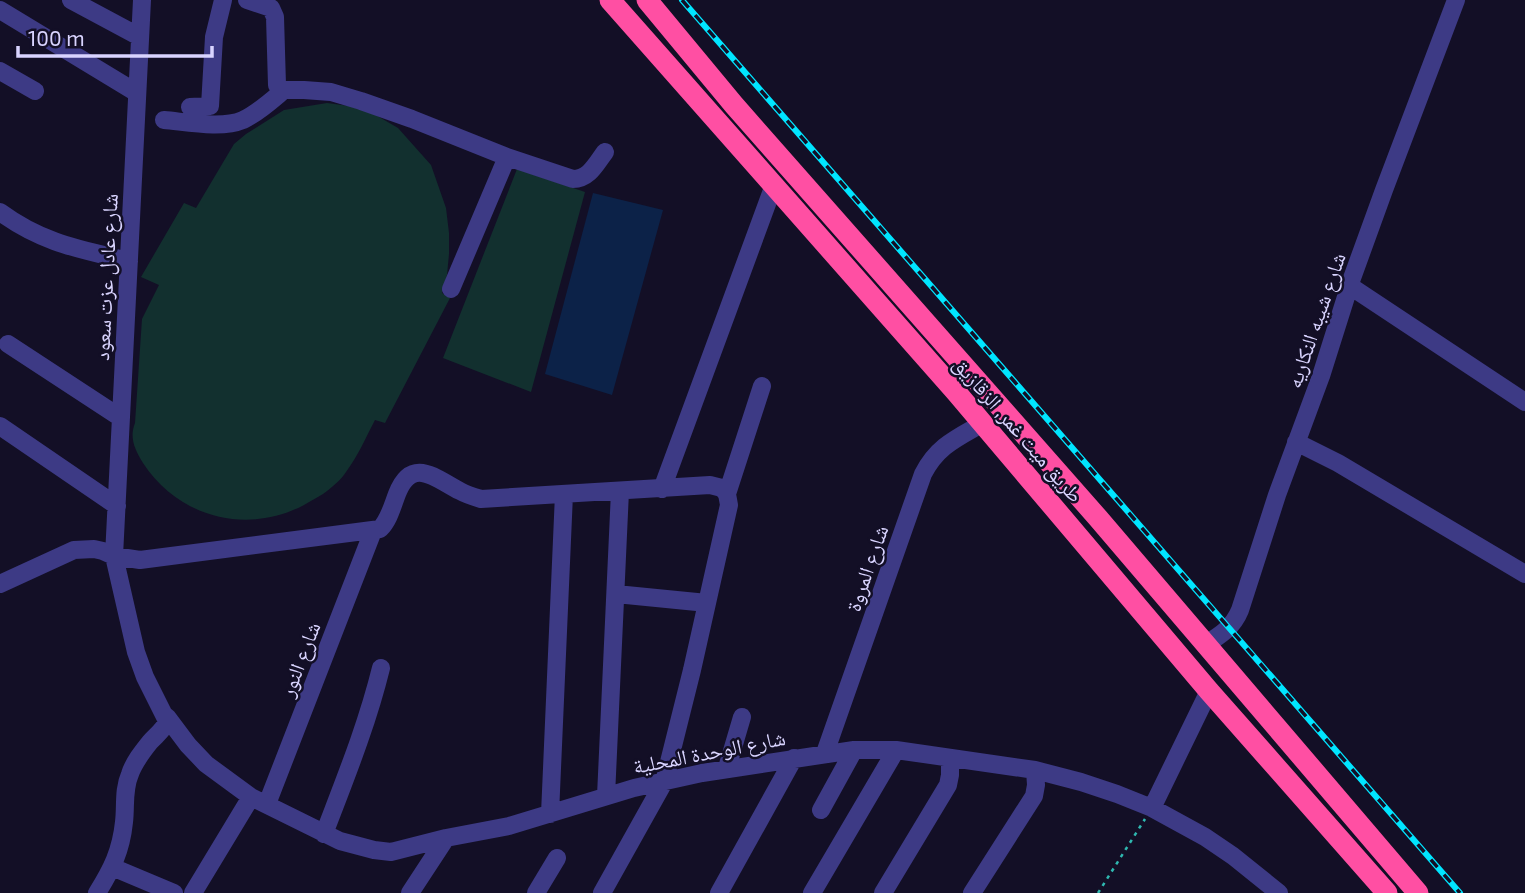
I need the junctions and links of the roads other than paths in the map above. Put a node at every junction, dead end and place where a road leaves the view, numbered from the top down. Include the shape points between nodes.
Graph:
1 (71, 0) edge
2 (142, 0) edge
3 (223, 0) edge
4 (247, 0) edge
5 (610, 0) edge
6 (647, 0) edge
7 (1456, 0) edge
8 (0, 10) edge
9 (140, 37) junction
10 (0, 71) edge
11 (284, 90) junction
12 (35, 91) dead end
13 (137, 93) junction
14 (190, 107) dead end
15 (164, 120) dead end
16 (605, 152) dead end
17 (507, 157) junction
18 (774, 185) junction
19 (0, 212) edge
20 (129, 261) junction
21 (1350, 286) junction
22 (451, 289) dead end
23 (8, 344) dead end
24 (762, 386) dead end
25 (1525, 402) edge
26 (121, 418) junction
27 (984, 423) junction
28 (0, 426) edge
29 (1296, 442) junction
30 (662, 489) junction
31 (620, 491) junction
32 (727, 494) junction
33 (564, 495) junction
34 (117, 506) junction
35 (373, 530) junction
36 (114, 556) junction
37 (1525, 574) edge
38 (0, 584) edge
39 (616, 594) junction
40 (707, 603) junction
41 (1206, 644) junction
42 (382, 668) dead end
43 (1209, 691) junction
44 (167, 717) junction
45 (742, 717) dead end
46 (855, 750) junction
47 (896, 750) junction
48 (825, 753) junction
49 (794, 758) junction
50 (950, 758) junction
51 (727, 768) junction
52 (1035, 770) junction
53 (664, 782) junction
54 (606, 796) junction
55 (259, 801) junction
56 (1152, 808) junction
57 (821, 810) dead end
58 (551, 814) junction
59 (324, 834) junction
60 (446, 838) junction
61 (556, 858) dead end
62 (112, 867) junction
63 (169, 892) edge
64 (97, 893) edge
65 (193, 893) edge
66 (410, 893) edge
67 (536, 893) edge
68 (602, 893) edge
69 (719, 893) edge
70 (812, 893) edge
71 (883, 893) edge
72 (972, 893) edge
73 (1279, 893) edge
74 (1387, 893) edge
75 (1418, 893) edge

1 - 9 street
2 - 9 street, شارع عادل عزت سعود
3 - 14 street via 214,37 210,106
4 - 11 street via 271,8 275,16 277,85
5 - 18 highway, طريق ميت غمر, الزقازيق
6 - 41 highway, طريق ميت غمر, الزقازيق via 774,152
7 - 21 street, شارع شيبه النكاريه
8 - 13 street
9 - 13 street, شارع عادل عزت سعود
10 - 12 street
11 - 15 street via 259,110 227,124
11 - 17 street via 331,92 361,101
13 - 20 street, شارع عادل عزت سعود
16 - 17 street via 581,179
17 - 22 street
18 - 27 highway, طريق ميت غمر, الزقازيق
18 - 30 street
19 - 20 street via 57,243
20 - 26 street, شارع عادل عزت سعود
21 - 25 street
21 - 29 street, شارع شيبه النكاريه
23 - 26 street
24 - 32 street
26 - 34 street, شارع عادل عزت سعود
27 - 43 highway, طريق ميت غمر, الزقازيق
27 - 48 street, شارع المروة via 946,444 923,474
28 - 34 street
29 - 37 street
29 - 41 street, شارع شيبه النكاريه via 1236,621
30 - 31 street
30 - 32 street via 710,485
31 - 33 street
31 - 39 street
32 - 40 street via 729,505
33 - 35 street, شارع النور via 481,499 422,472 402,483 387,522
33 - 58 street
34 - 36 street, شارع عادل عزت سعود
35 - 36 street via 140,560
35 - 55 street, شارع النور
36 - 38 street via 93,549 74,550
36 - 44 street, شارع عادل عزت سعود via 136,652
39 - 40 street
39 - 54 street
40 - 53 street
41 - 75 highway, طريق ميت غمر, الزقازيق
42 - 59 street
43 - 56 street
43 - 74 highway, طريق ميت غمر, الزقازيق
44 - 55 street, شارع الوحدة المحلية via 206,764
44 - 62 street via 165,727 130,772 122,834
45 - 51 street
46 - 47 street, شارع الوحدة المحلية
46 - 48 street, شارع الوحدة المحلية
46 - 57 street
47 - 50 street, شارع الوحدة المحلية
47 - 70 street
48 - 49 street, شارع الوحدة المحلية
49 - 51 street, شارع الوحدة المحلية
49 - 69 street
50 - 52 street, شارع الوحدة المحلية
50 - 71 street via 948,785
51 - 53 street, شارع الوحدة المحلية
52 - 56 street, شارع الوحدة المحلية
52 - 72 street via 1034,796
53 - 54 street, شارع الوحدة المحلية
53 - 68 street
54 - 58 street, شارع الوحدة المحلية
55 - 59 street, شارع الوحدة المحلية
55 - 65 street, شارع النور
56 - 73 street, شارع الوحدة المحلية via 1215,843
58 - 60 street, شارع الوحدة المحلية
59 - 60 street, شارع الوحدة المحلية via 391,852
60 - 66 street
61 - 67 street
62 - 63 street
62 - 64 street

